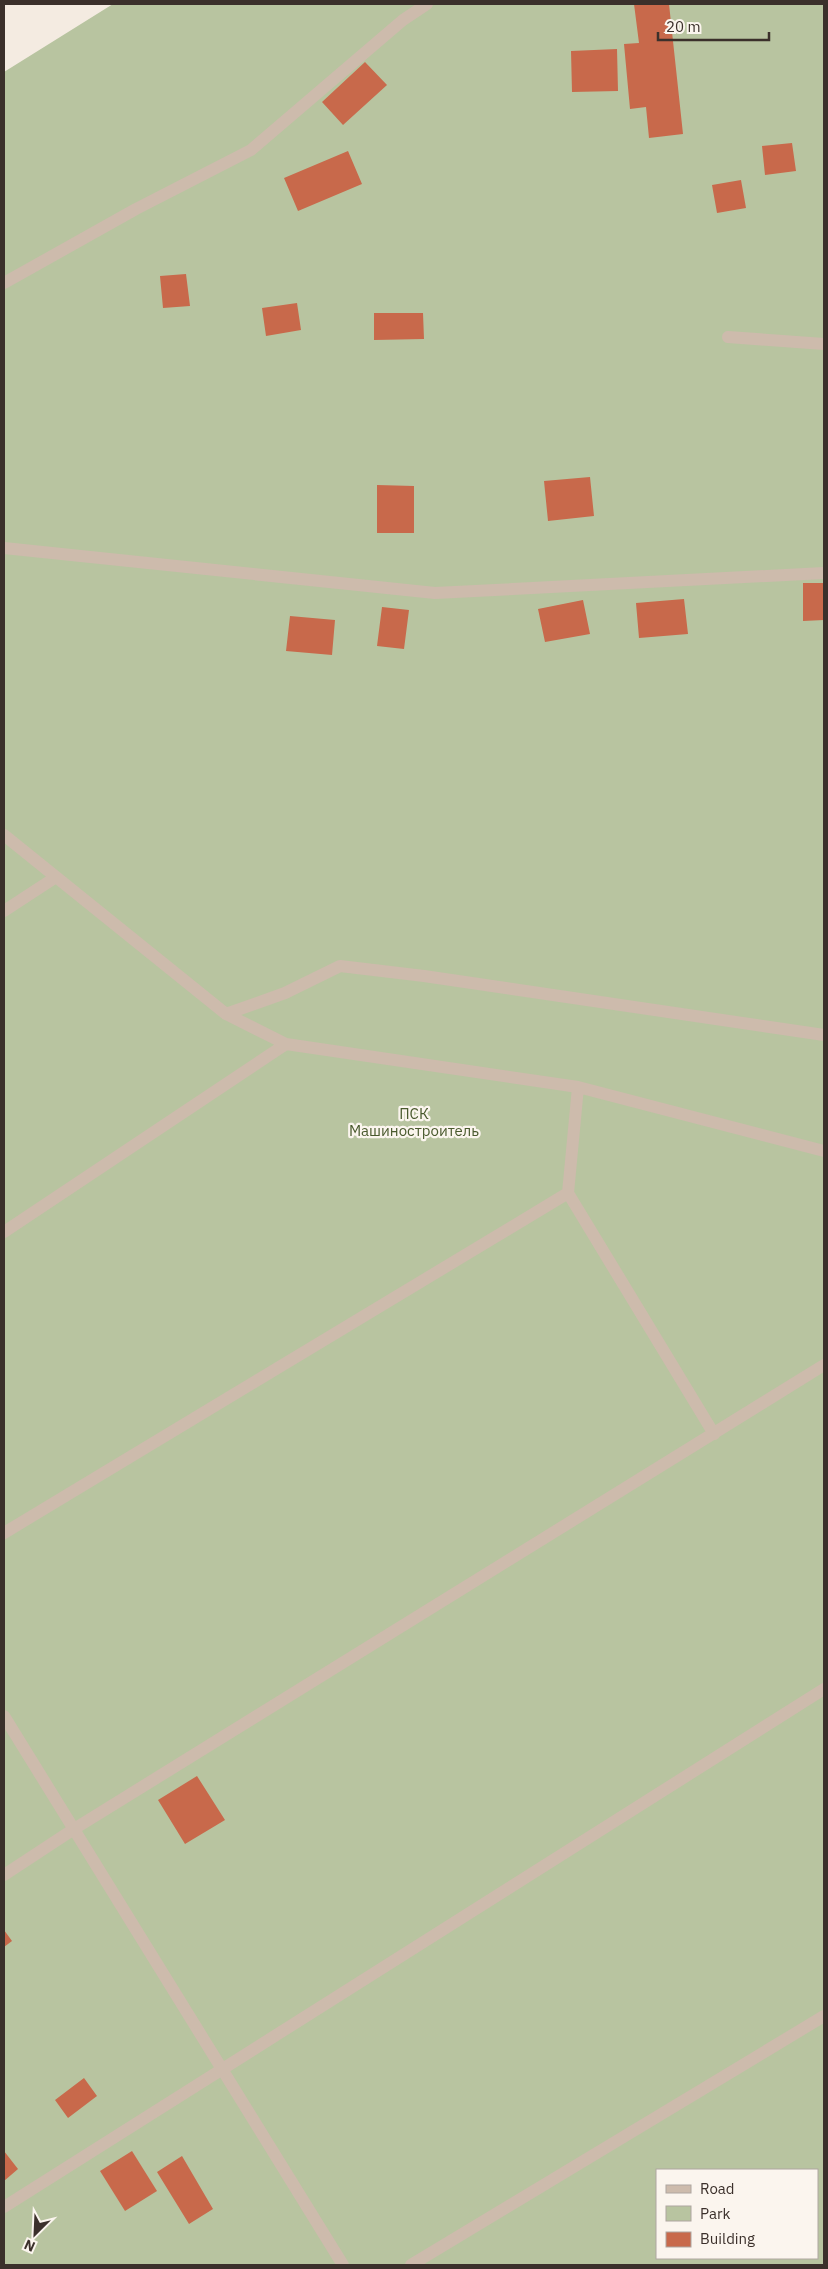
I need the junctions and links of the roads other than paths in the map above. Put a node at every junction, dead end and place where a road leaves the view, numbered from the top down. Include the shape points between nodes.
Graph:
1 (427, 4) edge
2 (4, 283) edge
3 (728, 337) dead end
4 (824, 344) edge
5 (4, 548) edge
6 (824, 573) edge
7 (4, 836) edge
8 (56, 877) junction
9 (4, 911) edge
10 (226, 1014) junction
11 (824, 1035) edge
12 (286, 1044) junction
13 (578, 1087) junction
14 (824, 1151) edge
15 (568, 1193) junction
16 (4, 1232) edge
17 (824, 1365) edge
18 (714, 1434) junction
19 (4, 1533) edge
20 (824, 1689) edge
21 (4, 1716) edge
22 (74, 1829) junction
23 (4, 1874) edge
24 (824, 2016) edge
25 (223, 2069) junction
26 (4, 2207) edge
27 (343, 2265) edge
28 (411, 2265) edge

1 - 2 street via 403,20 250,150
3 - 4 street
5 - 6 street via 435,593
7 - 8 street
8 - 9 street
8 - 10 street
10 - 11 street via 285,992 340,966
10 - 12 street
12 - 13 street
12 - 16 street
13 - 14 street
13 - 15 street
15 - 18 street
15 - 19 street
17 - 18 street
18 - 22 street
20 - 25 street
21 - 22 street
22 - 23 street
22 - 25 street
24 - 28 street
25 - 26 street
25 - 27 street

